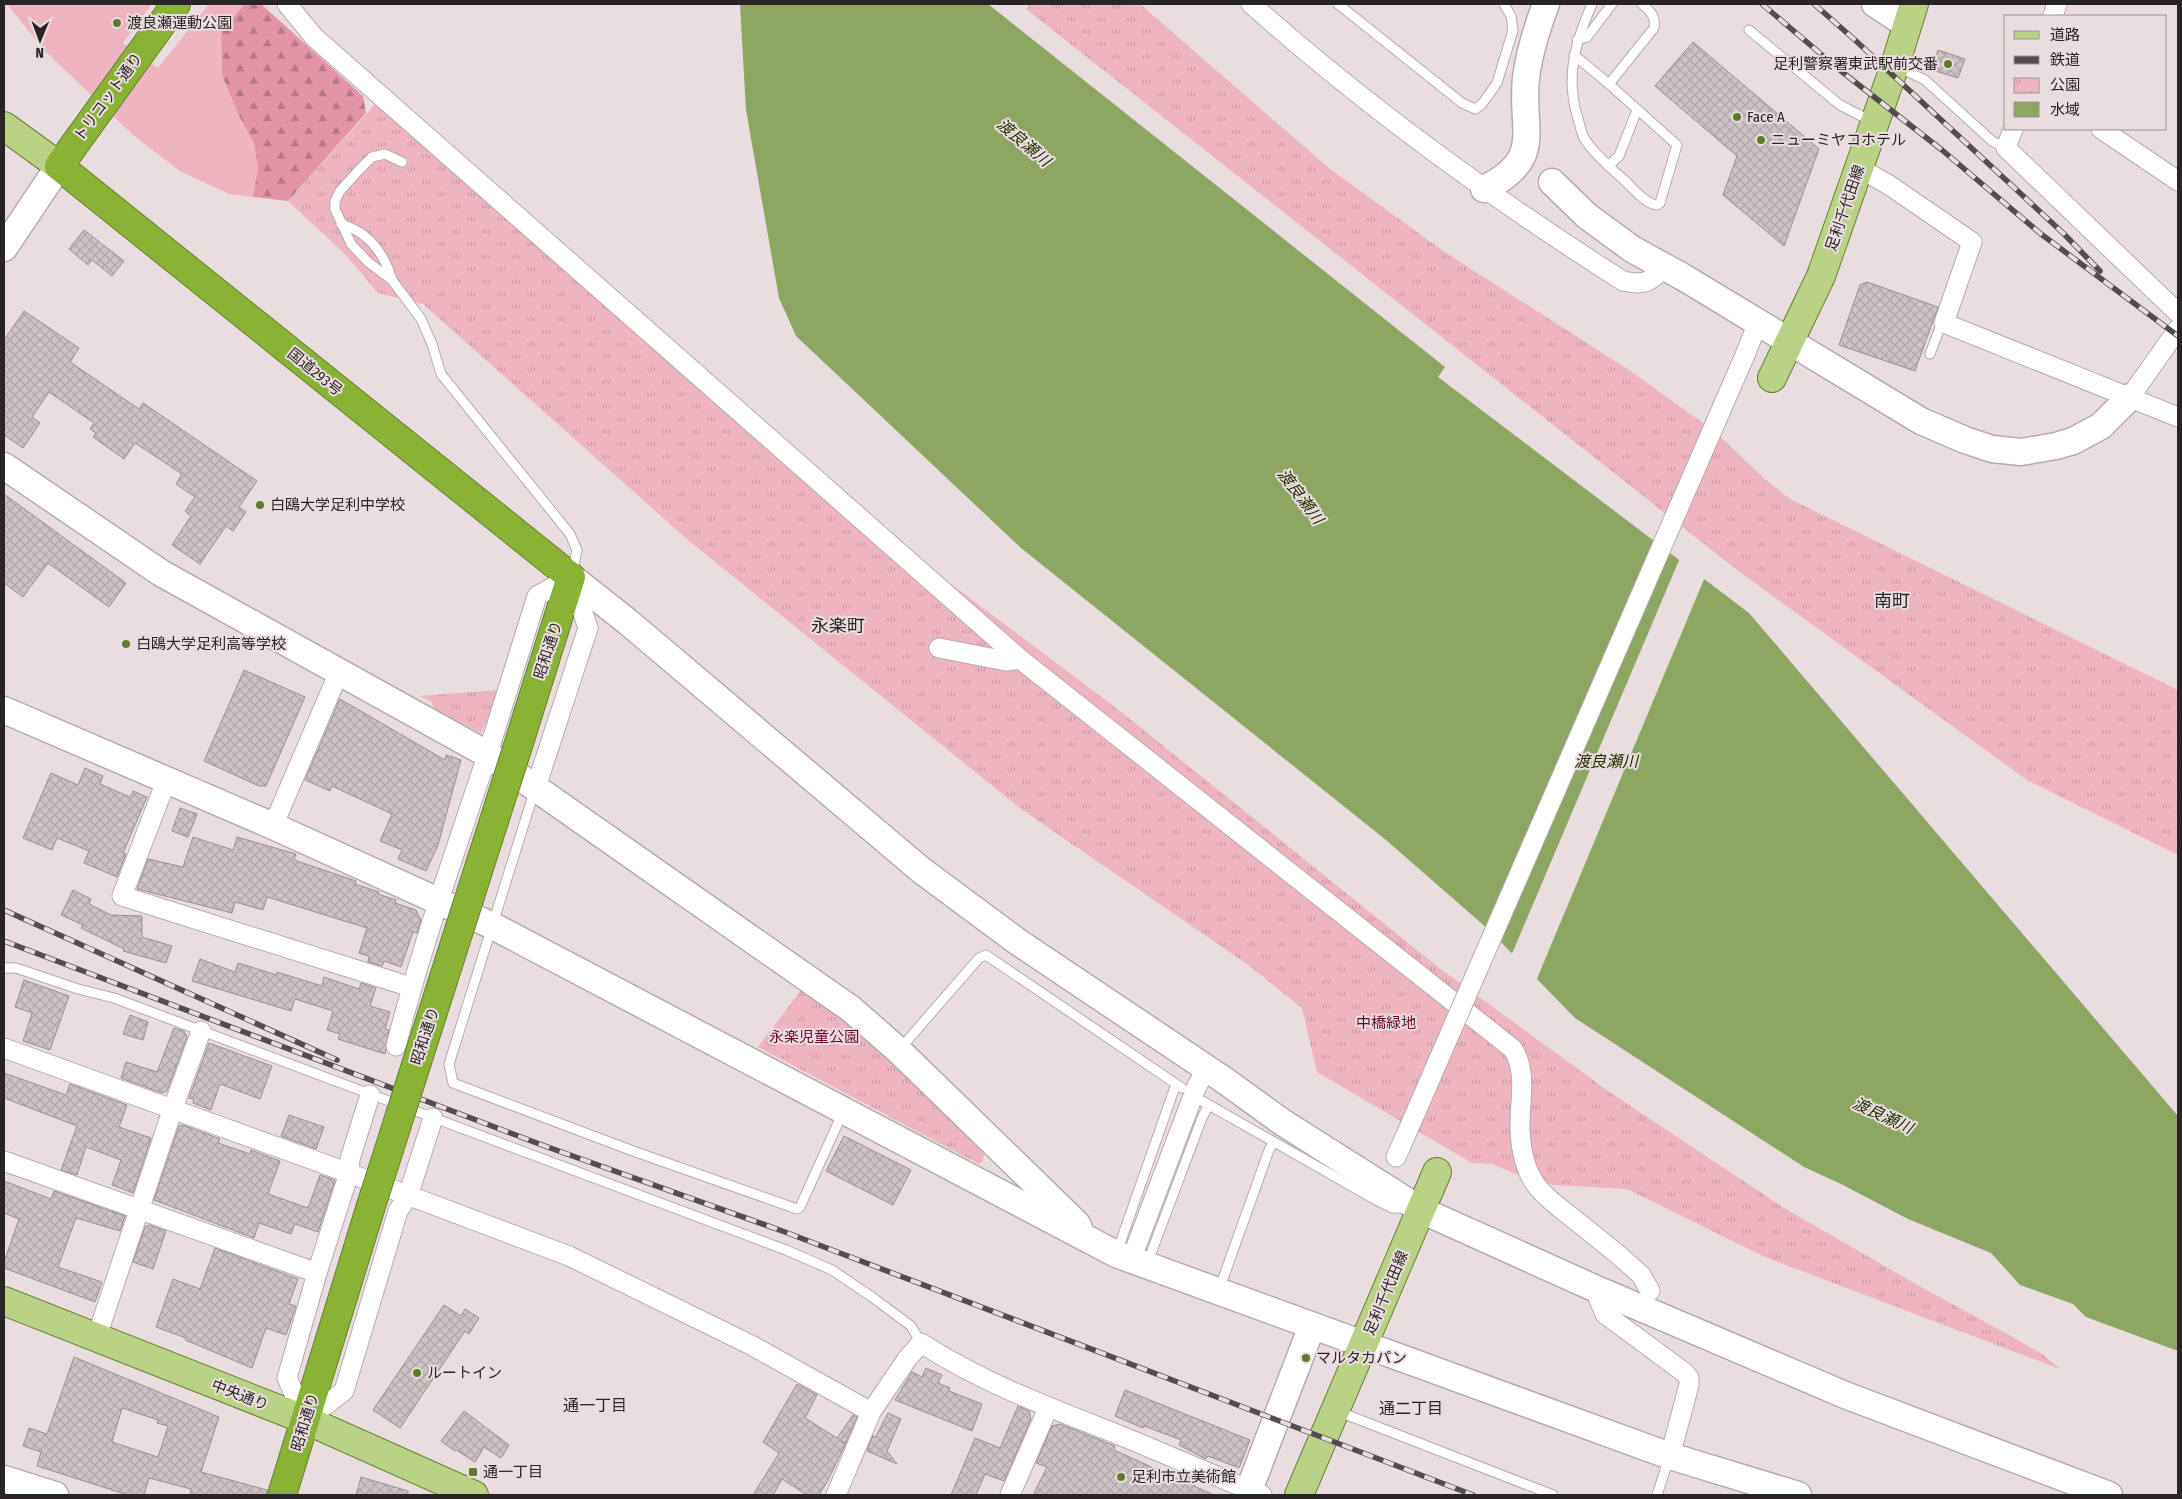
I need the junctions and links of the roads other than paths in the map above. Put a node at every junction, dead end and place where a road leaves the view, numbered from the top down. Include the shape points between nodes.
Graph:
1 (176, 4) edge
2 (287, 4) edge
3 (1251, 4) edge
4 (1338, 4) edge
5 (1504, 4) edge
6 (1592, 4) edge
7 (1612, 4) edge
8 (1642, 4) edge
9 (1875, 4) edge
10 (1544, 5) edge
11 (1911, 14) edge
12 (1749, 30) dead end
13 (1577, 40) junction
14 (1574, 56) junction
15 (1896, 65) junction
16 (1609, 84) junction
17 (1637, 110) junction
18 (1875, 122) junction
19 (4, 126) edge
20 (2013, 130) edge
21 (2102, 130) edge
22 (2006, 148) junction
23 (402, 162) dead end
24 (59, 166) junction
25 (1608, 166) junction
26 (1859, 168) junction
27 (2178, 181) edge
28 (1552, 182) dead end
29 (1484, 189) junction
30 (341, 224) junction
31 (9, 240) edge
32 (1665, 267) junction
33 (392, 280) junction
34 (2178, 313) edge
35 (1944, 322) junction
36 (2178, 329) edge
37 (1755, 330) dead end
38 (1789, 342) junction
39 (1930, 354) dead end
40 (1772, 378) dead end
41 (2130, 397) junction
42 (2178, 417) edge
43 (4, 466) edge
44 (572, 577) junction
45 (939, 648) dead end
46 (1020, 659) junction
47 (338, 672) junction
48 (4, 710) edge
49 (487, 754) junction
50 (167, 780) junction
51 (536, 787) junction
52 (273, 826) junction
53 (437, 902) junction
54 (491, 925) junction
55 (4, 968) edge
56 (411, 987) junction
57 (201, 1031) junction
58 (396, 1046) dead end
59 (4, 1048) edge
60 (898, 1050) junction
61 (1206, 1068) junction
62 (370, 1095) junction
63 (173, 1108) junction
64 (844, 1111) junction
65 (433, 1118) junction
66 (1273, 1143) junction
67 (1396, 1157) dead end
68 (1009, 1159) junction
69 (4, 1161) edge
70 (1437, 1172) dead end
71 (349, 1173) junction
72 (989, 1189) junction
73 (408, 1196) junction
74 (139, 1209) junction
75 (1421, 1210) junction
76 (1082, 1238) junction
77 (1131, 1260) junction
78 (317, 1273) junction
79 (1594, 1288) junction
80 (1650, 1291) dead end
81 (1218, 1292) junction
82 (4, 1301) edge
83 (1312, 1326) junction
84 (96, 1339) junction
85 (921, 1343) junction
86 (1363, 1344) junction
87 (1048, 1408) junction
88 (1337, 1411) junction
89 (871, 1412) junction
90 (306, 1420) junction
91 (1670, 1456) junction
92 (18, 1487) edge
93 (844, 1493) edge
94 (1255, 1493) edge
95 (55, 1495) edge
96 (282, 1495) edge
97 (474, 1495) edge
98 (1010, 1495) edge
99 (1299, 1495) edge
100 (1553, 1495) edge
101 (1657, 1495) edge
102 (1798, 1495) edge
103 (2109, 1495) edge

1 - 24 highway, トリコット通り
2 - 46 street via 314,37
3 - 29 street via 1344,84
4 - 5 lane via 1462,103 1475,109 1497,83 1513,30 1511,16
6 - 13 lane
7 - 13 lane via 1587,37
8 - 16 lane via 1652,12 1654,28
9 - 11 street
10 - 29 street via 1526,78 1528,128 1525,148 1502,180
11 - 15 main road, 足利千代田線
12 - 18 lane via 1840,105
13 - 14 lane
14 - 16 lane
14 - 25 lane via 1571,74 1575,110 1584,137
15 - 18 main road, 足利千代田線
15 - 22 lane via 1924,80 1992,141
16 - 17 lane
17 - 25 lane via 1619,156
17 - 25 lane via 1677,145 1660,203 1653,204 1647,200
18 - 26 main road, 足利千代田線
19 - 24 main road
20 - 22 street
21 - 27 street
22 - 34 street
23 - 30 lane via 385,154 372,157 358,170 340,191 336,201 335,209
24 - 31 street
24 - 44 highway, 国道293号
26 - 35 street via 1972,242
26 - 38 main road, 足利千代田線 via 1821,276
28 - 32 street via 1608,233
29 - 32 street via 1623,281 1642,284
30 - 33 lane via 350,244 359,254
30 - 33 lane via 350,227 382,253
32 - 38 street
33 - 44 lane via 421,320 441,374 570,534 577,550
35 - 39 lane
35 - 41 street
36 - 41 street
37 - 67 street, bridge
38 - 40 main road, 足利千代田線
38 - 41 street via 1921,421 1992,450 2040,450 2073,441 2101,426
41 - 42 street
43 - 47 street via 160,573
44 - 49 street via 537,596
44 - 51 street via 588,628
44 - 61 street via 921,870 1018,942
44 - 90 highway, 昭和通り, bridge
45 - 46 street via 1006,661
46 - 80 street via 1513,1049 1522,1070 1520,1131 1523,1157 1530,1175 1549,1199 1641,1275
47 - 49 street
47 - 52 street
48 - 50 street
49 - 51 street
49 - 53 street
50 - 52 street
50 - 56 street via 122,896
51 - 54 lane
51 - 60 street via 851,1009
52 - 53 street
53 - 54 street
53 - 56 street
54 - 64 street
54 - 64 lane via 448,1064 453,1083 797,1209
55 - 57 lane via 16,968 114,998
56 - 58 street
57 - 62 lane
57 - 63 street
59 - 63 street
60 - 68 street
60 - 77 lane via 979,958 986,955 1179,1086
61 - 75 street via 1282,1122
61 - 77 street
62 - 65 lane
62 - 71 street
63 - 71 street
63 - 74 street
64 - 72 street
65 - 73 street
65 - 85 lane via 824,1266 911,1326
66 - 75 lane via 1392,1208
66 - 77 lane via 1205,1104 1202,1118
66 - 81 lane
68 - 72 street via 1005,1171
68 - 76 street via 1077,1224
69 - 74 street
70 - 75 main road, 足利千代田線
71 - 73 street
71 - 78 street
72 - 76 street
73 - 89 street via 569,1256 751,1345
73 - 90 street via 398,1211 344,1391
74 - 78 street
74 - 84 street
75 - 79 street
75 - 86 main road, 足利千代田線
76 - 77 street
77 - 81 street
78 - 90 street via 287,1378
79 - 91 street via 1605,1314 1689,1378
79 - 103 street via 1845,1395
81 - 83 street
82 - 84 main road, 中央通り
83 - 86 street
83 - 94 street
84 - 90 main road, 中央通り
85 - 87 street via 951,1363
85 - 89 street
86 - 88 main road, 足利千代田線
86 - 91 street
87 - 94 street
87 - 98 street
88 - 99 main road, 足利千代田線
88 - 100 lane
89 - 93 street
90 - 96 highway, 昭和通り
90 - 97 main road, 中央通り
91 - 101 lane
91 - 102 street
92 - 95 street

